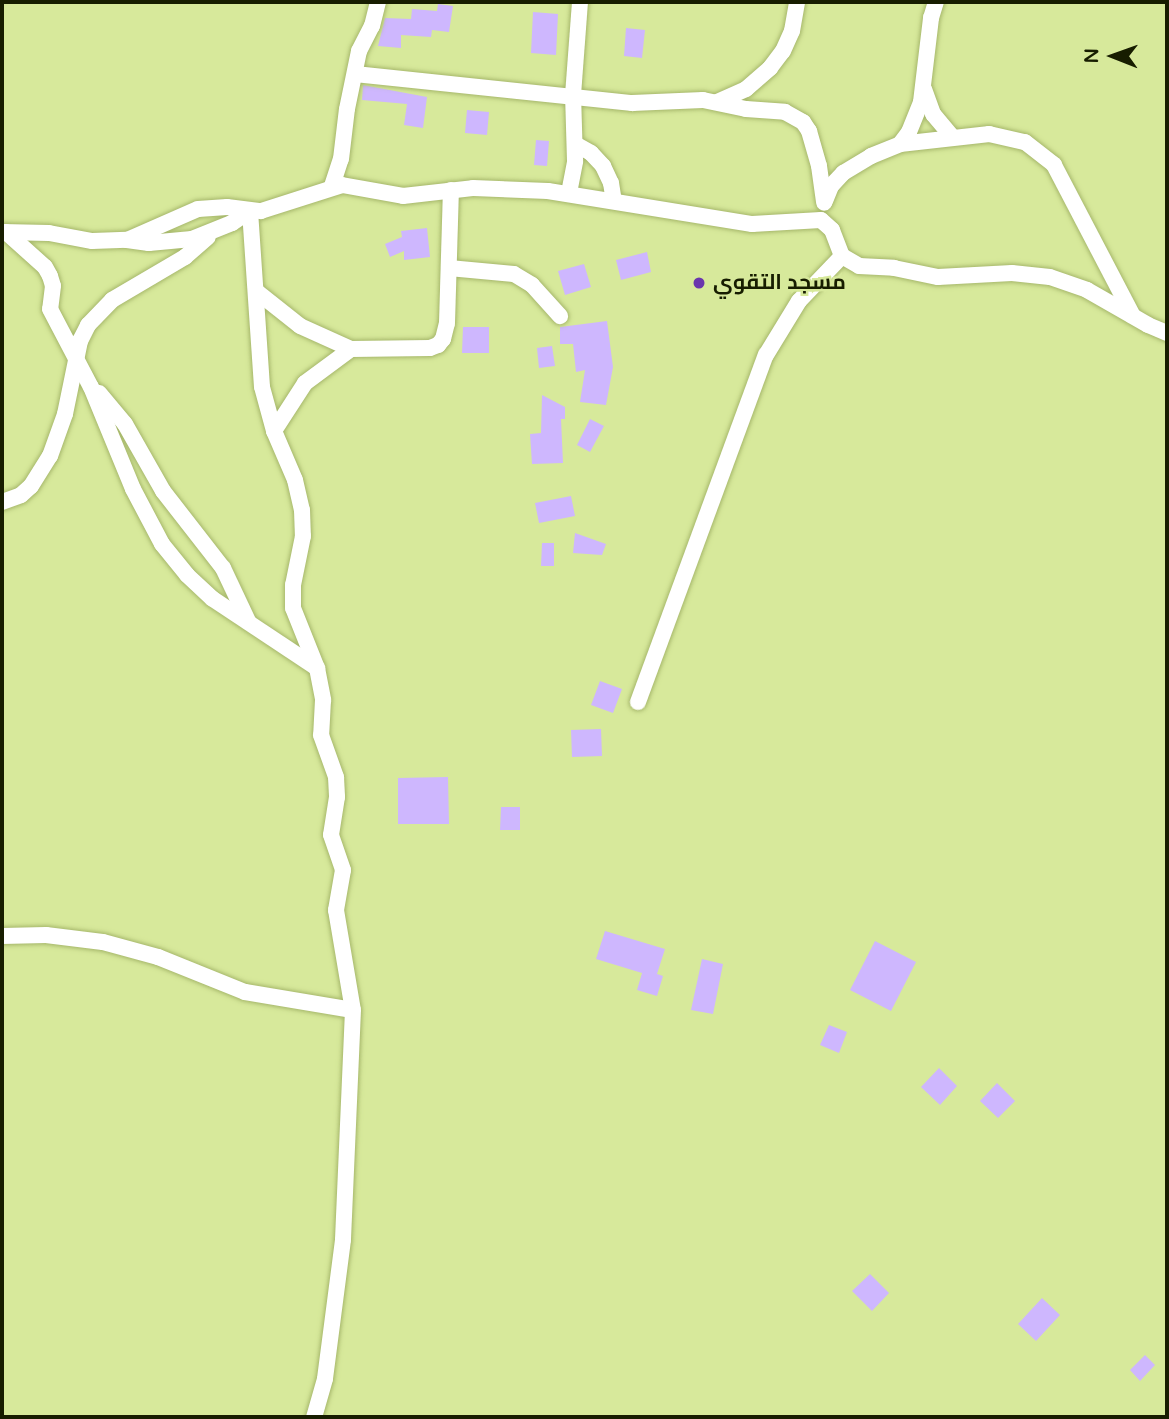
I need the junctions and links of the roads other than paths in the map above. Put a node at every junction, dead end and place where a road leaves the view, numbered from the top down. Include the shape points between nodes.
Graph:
1 (378, 2) edge
2 (580, 2) edge
3 (797, 2) edge
4 (936, 2) edge
5 (355, 74) junction
6 (923, 86) junction
7 (573, 95) junction
8 (717, 102) junction
9 (952, 137) junction
10 (575, 144) junction
11 (900, 145) junction
12 (332, 186) junction
13 (451, 190) junction
14 (569, 193) junction
15 (614, 201) junction
16 (824, 203) junction
17 (250, 211) junction
18 (821, 220) junction
19 (4, 232) edge
20 (213, 233) junction
21 (127, 240) junction
22 (842, 256) junction
23 (449, 268) junction
24 (256, 291) junction
25 (560, 316) dead end
26 (1133, 317) junction
27 (1167, 333) edge
28 (351, 349) junction
29 (75, 357) junction
30 (91, 387) junction
31 (274, 431) junction
32 (2, 502) edge
33 (248, 621) junction
34 (317, 668) junction
35 (638, 702) dead end
36 (2, 936) edge
37 (353, 1010) junction
38 (314, 1417) edge

1 - 5 street
2 - 7 street
3 - 8 street via 792,31 770,68 746,89
4 - 6 street
5 - 7 street
5 - 12 street
6 - 9 street via 933,114
6 - 11 street via 916,117
7 - 8 street via 646,103
7 - 10 street
8 - 16 street via 785,112 803,122 815,148
9 - 11 street
9 - 26 street via 1007,136 1041,152 1064,181
10 - 14 street
10 - 15 street via 603,166
11 - 16 street via 842,173
12 - 13 street via 390,195
12 - 17 street via 271,210
13 - 14 street
13 - 23 street
14 - 15 street
15 - 18 street via 752,224
16 - 18 street
17 - 20 street
17 - 21 street via 198,209
17 - 24 street
18 - 22 street via 832,230
19 - 21 street
19 - 29 street via 45,267 53,286 50,309
20 - 21 street via 170,243
20 - 29 street via 186,257 112,300 88,325
22 - 26 street via 859,266 937,277 1050,277 1087,289
22 - 35 street via 799,302 766,355
23 - 25 street via 513,274 533,285
23 - 28 street via 447,331 438,345
24 - 28 street via 300,326
24 - 31 street via 260,369
26 - 27 street
28 - 31 street via 305,383
29 - 30 street
29 - 32 street via 65,414 50,456 31,486
30 - 33 street via 116,410 152,474 212,552
30 - 33 street via 133,489 162,544 200,588
31 - 34 street via 300,495 303,536 292,596 296,619
33 - 34 street
34 - 37 street via 323,700 321,735 336,777 331,835 343,870 336,910
36 - 37 street via 46,935 103,942 158,957 245,992
37 - 38 street via 343,1240 325,1379

